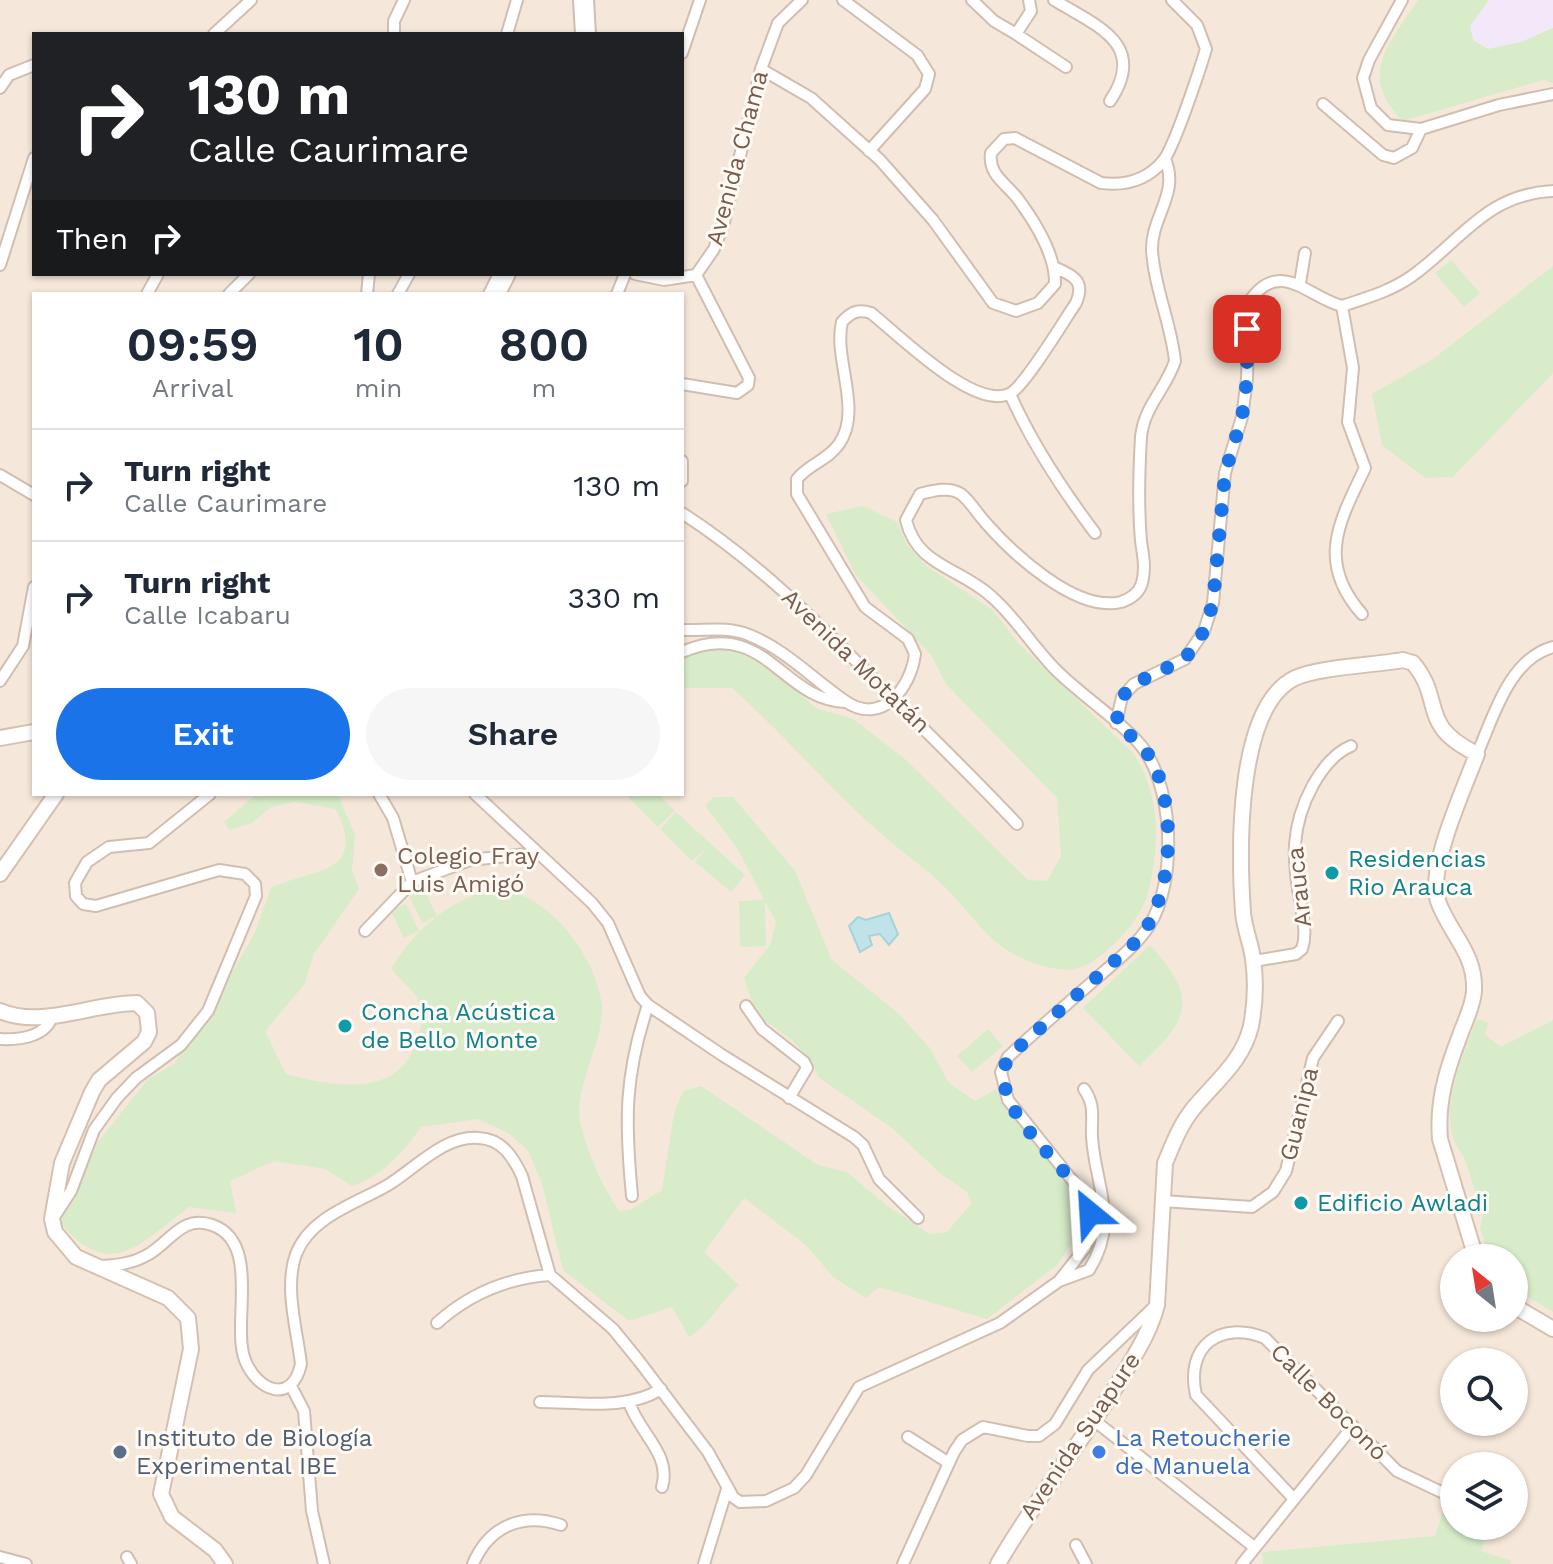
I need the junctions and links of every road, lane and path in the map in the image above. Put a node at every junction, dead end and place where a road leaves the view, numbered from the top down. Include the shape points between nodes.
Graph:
1 (251, 0) edge
2 (404, 0) edge
3 (517, 0) edge
4 (579, 0) edge
5 (588, 0) edge
6 (700, 0) edge
7 (802, 0) edge
8 (843, 0) edge
9 (972, 0) edge
10 (1029, 0) edge
11 (1054, 0) edge
12 (1172, 0) edge
13 (1402, 0) edge
14 (216, 32) edge
15 (394, 32) edge
16 (508, 32) edge
17 (581, 32) edge
18 (590, 32) edge
19 (1016, 34) junction
20 (684, 47) edge
21 (32, 66) edge
22 (1066, 67) dead end
23 (761, 69) junction
24 (0, 88) edge
25 (1553, 94) edge
26 (1110, 101) dead end
27 (1323, 104) dead end
28 (1421, 129) junction
29 (869, 151) junction
30 (1165, 159) junction
31 (32, 164) edge
32 (1553, 191) edge
33 (1305, 253) dead end
34 (0, 265) edge
35 (1056, 268) junction
36 (696, 275) junction
37 (247, 276) edge
38 (645, 276) edge
39 (1300, 283) junction
40 (231, 292) edge
41 (1342, 306) junction
42 (684, 384) edge
43 (1010, 394) junction
44 (0, 475) edge
45 (32, 494) edge
46 (684, 514) edge
47 (1095, 533) dead end
48 (32, 598) edge
49 (1362, 614) dead end
50 (684, 630) edge
51 (1553, 647) edge
52 (684, 652) edge
53 (0, 681) edge
54 (895, 700) junction
55 (846, 702) junction
56 (1116, 723) junction
57 (32, 732) edge
58 (0, 738) edge
59 (1351, 746) dead end
60 (1477, 754) junction
61 (55, 796) edge
62 (208, 796) edge
63 (380, 796) edge
64 (477, 796) edge
65 (1017, 824) dead end
66 (537, 853) junction
67 (0, 874) edge
68 (412, 882) junction
69 (365, 931) dead end
70 (1254, 961) junction
71 (648, 1005) junction
72 (746, 1006) dead end
73 (7, 1014) edge
74 (53, 1014) junction
75 (1338, 1021) dead end
76 (4, 1039) edge
77 (1084, 1089) dead end
78 (789, 1098) junction
79 (632, 1196) dead end
80 (1162, 1201) junction
81 (918, 1218) dead end
82 (52, 1219) junction
83 (1472, 1244) edge
84 (96, 1267) junction
85 (550, 1275) junction
86 (1059, 1281) junction
87 (1157, 1305) junction
88 (1528, 1314) edge
89 (437, 1323) dead end
90 (1553, 1329) edge
91 (291, 1386) junction
92 (661, 1389) junction
93 (540, 1402) dead end
94 (629, 1402) junction
95 (1095, 1421) junction
96 (1353, 1426) junction
97 (908, 1437) dead end
98 (949, 1463) junction
99 (662, 1487) dead end
100 (727, 1489) junction
101 (1440, 1491) edge
102 (1294, 1499) junction
103 (561, 1525) dead end
104 (1076, 1545) dead end
105 (1254, 1547) junction
106 (0, 1557) edge
107 (26, 1564) edge
108 (225, 1564) edge
109 (324, 1564) edge
110 (473, 1564) edge
111 (704, 1564) edge
112 (903, 1564) edge
113 (998, 1564) edge
114 (1086, 1564) edge
115 (1242, 1564) edge

1 - 14 street
2 - 15 street
3 - 16 street
4 - 17 street
5 - 18 street
6 - 20 street
7 - 23 street, Avenida Chama via 778,23
8 - 29 street via 917,55 929,74 925,89
9 - 19 street
10 - 19 street via 1031,11
11 - 26 street via 1110,34 1121,50 1124,75
12 - 30 street via 1197,25 1206,49
13 - 28 street via 1363,78 1371,108 1380,119
19 - 22 street
21 - 24 street via 9,75
23 - 29 street via 811,98
23 - 36 street, Avenida Chama via 723,226
25 - 28 street
27 - 28 street via 1383,155 1394,158 1412,148
29 - 35 street via 933,220 993,303 1016,311 1038,303 1055,284
30 - 35 street via 1138,179 1114,185 1027,142 1004,139 995,146 991,168 1019,201
30 - 56 street via 1171,172 1168,198 1152,247 1175,361 1146,413 1141,436 1141,586 1130,599 1109,605 1042,576 959,492 937,489 920,494 906,520 911,542 994,598 1043,657
31 - 34 street
32 - 41 street via 1526,193 1496,205 1409,278
33 - 39 street
35 - 43 street via 1075,275 1081,291 1025,381
36 - 38 street via 664,280
36 - 42 street, Avenida Chama via 749,378 737,393
37 - 40 street
39 - 41 street via 1323,301
39 - 56 street via 1267,284 1249,302 1242,417 1225,473 1215,590 1204,631 1185,659 1134,684 1122,697
41 - 49 street via 1353,368 1348,422 1365,468 1339,522 1336,564 1343,589
43 - 47 street via 1064,492
43 - 54 street via 996,397 965,387 871,313 849,313 842,322 847,427 831,453 797,479 797,494 865,607 908,639 915,654 907,683
44 - 45 street
46 - 54 street, Avenida Motatán via 730,544 790,595
48 - 53 street via 23,646
50 - 55 street via 712,628 748,635
51 - 60 street via 1524,662
52 - 55 street via 724,642 747,646 828,702
54 - 55 street via 860,708
54 - 65 street, Avenida Motatán
56 - 86 street via 1153,763 1161,788 1168,851 1161,898 1139,939 1008,1057 1001,1072 1008,1100 1073,1179 1090,1213 1085,1248
57 - 58 street
59 - 70 street, Arauca via 1335,755 1316,780 1293,835 1302,949
60 - 70 street, Avenida Suapure via 1436,722 1427,683 1413,663 1403,660 1304,675 1279,690 1253,742 1245,793 1243,914
60 - 83 street via 1435,875 1438,901 1468,953 1474,981 1441,1091 1438,1122
61 - 67 street
62 - 82 street via 149,843 109,847 94,855 75,883 83,904 96,906 234,870 255,884 256,896 196,1030 136,1078 109,1109
63 - 68 street via 393,818
64 - 66 street
66 - 68 street via 470,860
66 - 71 street via 600,913
68 - 69 street
70 - 80 street, Avenida Suapure via 1253,1012 1246,1040 1173,1142 1165,1163
71 - 78 street
71 - 79 street via 625,1106
72 - 78 street via 762,1029 807,1068
73 - 74 street
73 - 76 street
74 - 76 street via 50,1025 40,1032
74 - 82 street via 137,1003 150,1022 144,1042 99,1080 79,1118 62,1163
75 - 80 street, Guanipa via 1313,1058 1286,1171 1273,1192 1252,1207
77 - 86 street via 1093,1106 1104,1234 1089,1270
78 - 81 street via 863,1145 879,1179
80 - 87 street, Avenida Suapure
82 - 84 street via 63,1245
84 - 91 street via 142,1258 192,1223 216,1226 227,1234 241,1263 244,1358 267,1387
84 - 108 street via 168,1298 188,1318 191,1349 161,1494 172,1517
85 - 89 street via 491,1289
85 - 91 street via 515,1161 496,1141 453,1141 335,1212 301,1244 291,1285 301,1364
85 - 92 street via 613,1329
86 - 100 street via 1000,1323 859,1387 817,1461 794,1488 752,1504 740,1502
87 - 95 street, Avenida Suapure via 1152,1324
87 - 98 street via 1088,1370 1055,1424 1039,1436 983,1427 962,1440
88 - 90 street
91 - 109 street via 304,1411 312,1511
92 - 94 street
92 - 100 street via 708,1452
93 - 94 street
94 - 99 street via 664,1463
95 - 105 street
95 - 113 street, Avenida Suapure via 1024,1518
96 - 101 street, Calle Boconó via 1397,1471
96 - 102 street
96 - 102 street, Calle Boconó via 1265,1338 1227,1333 1195,1358 1196,1395
97 - 98 street
98 - 112 street
100 - 111 street
102 - 105 street
103 - 110 street via 530,1518 511,1524 480,1548
104 - 114 street
105 - 115 street
106 - 107 street

